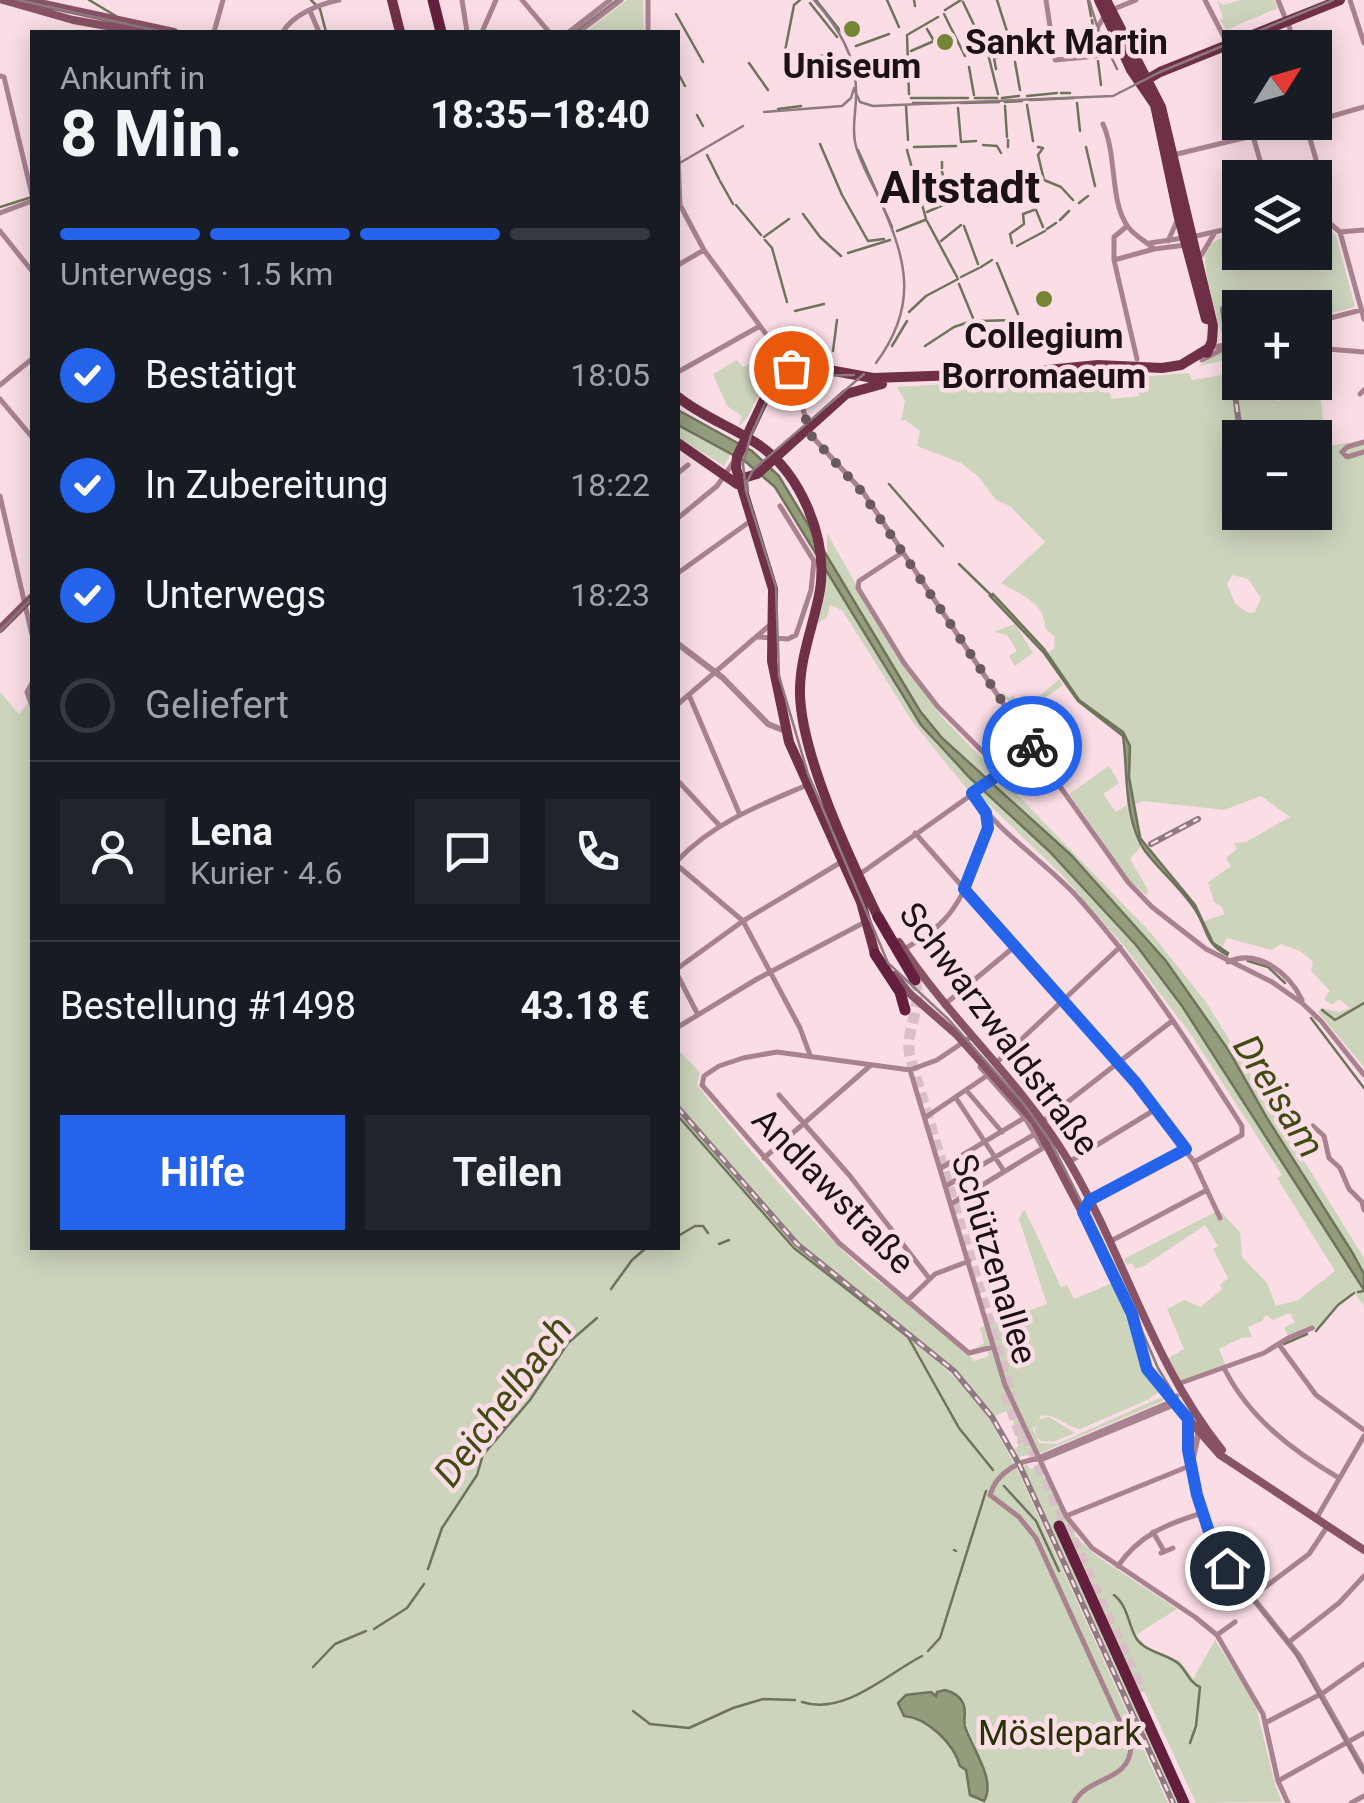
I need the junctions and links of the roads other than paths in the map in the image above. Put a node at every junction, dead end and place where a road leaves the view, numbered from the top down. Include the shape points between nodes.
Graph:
1 (4, 0) edge
2 (26, 0) edge
3 (223, 0) edge
4 (340, 0) edge
5 (392, 0) edge
6 (433, 0) edge
7 (462, 0) edge
8 (496, 0) edge
9 (610, 0) edge
10 (621, 0) edge
11 (648, 0) edge
12 (1046, 0) edge
13 (1098, 0) edge
14 (1136, 0) edge
15 (1205, 0) edge
16 (1278, 0) edge
17 (1322, 0) edge
18 (1340, 0) edge
19 (1350, 0) edge
20 (526, 2) edge
21 (315, 8) junction
22 (1108, 9) edge
23 (1286, 18) junction
24 (125, 25) junction
25 (134, 30) edge
26 (160, 30) edge
27 (215, 30) edge
28 (284, 30) edge
29 (319, 30) edge
30 (400, 30) edge
31 (440, 30) edge
32 (467, 30) edge
33 (483, 30) edge
34 (548, 30) edge
35 (572, 30) edge
36 (582, 30) edge
37 (648, 30) edge
38 (1256, 30) edge
39 (1289, 30) edge
40 (1222, 34) edge
41 (1364, 43) edge
42 (1222, 44) edge
43 (2, 76) edge
44 (1142, 79) junction
45 (1364, 106) edge
46 (1332, 115) edge
47 (1103, 124) dead end
48 (1237, 140) edge
49 (1168, 152) junction
50 (1116, 188) junction
51 (30, 189) edge
52 (1103, 190) dead end
53 (30, 198) edge
54 (680, 205) edge
55 (0, 213) edge
56 (1178, 214) junction
57 (1332, 225) edge
58 (1127, 226) junction
59 (1364, 230) edge
60 (0, 232) edge
61 (1222, 232) edge
62 (1340, 232) junction
63 (1212, 236) junction
64 (1168, 241) junction
65 (1189, 241) junction
66 (1147, 243) junction
67 (1154, 249) junction
68 (704, 250) junction
69 (1114, 260) junction
70 (1198, 262) junction
71 (680, 264) edge
72 (30, 268) edge
73 (1362, 310) edge
74 (1332, 318) edge
75 (1364, 319) edge
76 (760, 326) junction
77 (1213, 326) junction
78 (1222, 337) edge
79 (1222, 347) edge
80 (1222, 347) edge
81 (1332, 349) edge
82 (1364, 352) edge
83 (1203, 354) junction
84 (784, 359) junction
85 (1137, 360) dead end
86 (30, 361) edge
87 (680, 371) edge
88 (794, 372) junction
89 (780, 378) junction
90 (0, 385) edge
91 (680, 397) edge
92 (1, 402) edge
93 (752, 422) junction
94 (807, 428) junction
95 (732, 432) junction
96 (30, 435) edge
97 (745, 440) junction
98 (1364, 442) edge
99 (680, 444) edge
100 (784, 449) junction
101 (1364, 452) edge
102 (772, 461) junction
103 (688, 464) dead end
104 (680, 471) edge
105 (734, 481) junction
106 (793, 483) junction
107 (0, 496) edge
108 (780, 506) dead end
109 (680, 517) edge
110 (752, 520) junction
111 (903, 552) junction
112 (680, 572) edge
113 (29, 600) edge
114 (774, 621) junction
115 (0, 629) edge
116 (772, 636) junction
117 (758, 637) junction
118 (680, 646) edge
119 (716, 673) junction
120 (689, 695) junction
121 (680, 702) edge
122 (803, 723) junction
123 (786, 732) junction
124 (809, 747) junction
125 (1034, 750) junction
126 (1001, 773) junction
127 (680, 782) edge
128 (807, 784) junction
129 (974, 792) junction
130 (986, 813) junction
131 (740, 815) junction
132 (718, 825) junction
133 (1002, 826) junction
134 (988, 828) junction
135 (915, 833) junction
136 (680, 860) edge
137 (843, 861) junction
138 (680, 865) edge
139 (860, 874) junction
140 (964, 889) junction
141 (743, 922) junction
142 (871, 924) junction
143 (1014, 947) junction
144 (1120, 948) junction
145 (904, 950) junction
146 (875, 954) joint
147 (1230, 961) junction
148 (680, 967) edge
149 (770, 973) junction
150 (680, 980) edge
151 (915, 980) tunnel mouth
152 (1062, 1001) junction
153 (1302, 1003) junction
154 (944, 1005) junction
155 (906, 1010) dead end
156 (696, 1013) junction
157 (1172, 1020) junction
158 (680, 1025) edge
159 (967, 1039) junction
160 (810, 1055) junction
161 (1118, 1063) junction
162 (995, 1064) junction
163 (871, 1065) junction
164 (980, 1067) dead end
165 (910, 1070) junction
166 (988, 1075) junction
167 (1364, 1075) edge
168 (967, 1091) junction
169 (778, 1095) dead end
170 (956, 1098) junction
171 (1156, 1108) junction
172 (926, 1117) junction
173 (1025, 1118) junction
174 (1043, 1121) junction
175 (803, 1123) junction
176 (1313, 1126) dead end
177 (1002, 1132) junction
178 (1036, 1134) junction
179 (985, 1143) junction
180 (1186, 1149) junction
181 (1051, 1152) junction
182 (764, 1158) junction
183 (995, 1158) junction
184 (1069, 1162) junction
185 (1194, 1162) junction
186 (941, 1168) junction
187 (1004, 1172) junction
188 (946, 1186) junction
189 (1207, 1190) junction
190 (1090, 1200) junction
191 (951, 1204) junction
192 (1364, 1210) edge
193 (1083, 1212) junction
194 (1220, 1218) dead end
195 (1108, 1243) junction
196 (968, 1261) junction
197 (929, 1278) junction
198 (907, 1301) junction
199 (1312, 1328) dead end
200 (1280, 1346) junction
201 (993, 1347) junction
202 (1224, 1368) junction
203 (1157, 1383) junction
204 (1178, 1384) junction
205 (1175, 1399) junction
206 (1188, 1402) junction
207 (1188, 1419) junction
208 (1200, 1428) junction
209 (1364, 1433) edge
210 (1038, 1458) junction
211 (1191, 1464) junction
212 (1339, 1478) junction
213 (1202, 1513) junction
214 (1316, 1519) junction
215 (1063, 1521) junction
216 (1328, 1526) junction
217 (1152, 1532) junction
218 (1173, 1548) dead end
219 (1364, 1550) edge
220 (1118, 1566) junction
221 (1364, 1576) edge
222 (1254, 1596) junction
223 (1235, 1622) dead end
224 (1217, 1635) junction
225 (1289, 1642) junction
226 (1364, 1664) edge
227 (1142, 1692) tunnel mouth
228 (1321, 1694) junction
229 (1265, 1723) junction
230 (1364, 1733) edge
231 (1348, 1743) junction
232 (1364, 1771) edge
233 (1278, 1781) junction
234 (1364, 1796) edge
235 (1074, 1803) edge
236 (1184, 1803) edge
237 (1192, 1803) edge
238 (1288, 1803) edge
239 (1351, 1803) edge

1 - 24 main road via 97,25
2 - 24 main road
3 - 27 street
4 - 21 street
5 - 30 main road
6 - 31 highway
7 - 32 street
8 - 33 street
9 - 35 street
10 - 36 street
11 - 37 street
12 - 22 street via 1055,60 1099,54 1096,30
13 - 22 main road
14 - 22 street
15 - 40 street
16 - 23 street
17 - 23 main road
18 - 23 main road
19 - 41 street
20 - 34 street
21 - 28 street
21 - 29 street
22 - 44 main road
23 - 38 main road
23 - 39 street
24 - 25 main road
24 - 26 main road
42 - 44 main road
43 - 51 street
44 - 49 main road via 1162,107
45 - 46 street
47 - 50 street
48 - 49 street
49 - 56 main road
49 - 65 main road
50 - 52 street
50 - 58 street
53 - 55 street
54 - 68 street
56 - 64 street
56 - 65 main road
57 - 62 street
58 - 66 street
58 - 69 street via 1114,237
59 - 62 street
60 - 72 street
61 - 63 street
62 - 73 street
63 - 65 street
63 - 70 street
64 - 65 street
64 - 66 street
65 - 67 street
65 - 70 main road
65 - 83 main road via 1206,321
66 - 67 street
67 - 69 street
68 - 71 street
68 - 76 street
69 - 85 street
70 - 77 main road
73 - 74 street
73 - 75 street
76 - 84 street
76 - 87 street
77 - 78 street
77 - 83 main road
79 - 83 street
80 - 83 street
81 - 82 street
83 - 88 main road via 1162,368 862,377
83 - 94 main road via 1183,370 1163,374 1086,371 866,386 846,394
84 - 88 street
84 - 89 street
86 - 90 street
88 - 89 main road
88 - 94 street
89 - 93 main road
91 - 95 main road
92 - 96 street
93 - 95 main road
93 - 97 main road
94 - 100 main road
94 - 111 street
95 - 97 main road
97 - 102 main road
97 - 105 main road, Schwarzwaldstraße
98 - 101 street via 1342,452 1346,458
99 - 105 main road
100 - 102 main road
100 - 106 main road
102 - 105 main road via 757,475
102 - 106 main road
103 - 104 street
105 - 109 street
105 - 110 main road, Schwarzwaldstraße
106 - 122 main road, Schwarzwaldstraße via 821,546 820,593 802,672
107 - 113 street
108 - 116 street via 814,566 799,632 788,639
110 - 112 street
110 - 114 main road, Schwarzwaldstraße via 773,589
111 - 125 street
111 - 126 street via 858,588 921,686
113 - 115 main road
114 - 116 main road, Schwarzwaldstraße
114 - 117 street
116 - 117 street
116 - 123 main road, Schwarzwaldstraße
117 - 119 street
118 - 119 street
119 - 120 street
119 - 123 street
120 - 121 street
120 - 131 street
122 - 123 main road
122 - 124 main road, Schwarzwaldstraße
123 - 124 main road
123 - 128 main road, Schwarzwaldstraße
124 - 139 main road, Schwarzwaldstraße
125 - 126 street
125 - 147 street via 1138,894
126 - 129 street
127 - 132 street
128 - 131 street
128 - 137 main road, Schwarzwaldstraße
129 - 130 street
129 - 135 street
130 - 133 street
130 - 134 street
131 - 132 street
132 - 136 street
133 - 134 street
133 - 144 street via 1073,891
134 - 140 street
135 - 139 street
135 - 140 street
137 - 141 street
137 - 142 main road, Schwarzwaldstraße
138 - 141 street
139 - 142 main road, Schwarzwaldstraße
140 - 143 street
140 - 145 street via 946,918
141 - 148 street
141 - 149 street
142 - 145 main road, Schwarzwaldstraße
142 - 146 main road, Schwarzwaldstraße
142 - 149 street
142 - 151 highway
142 - 159 main road, Schwarzwaldstraße via 884,961 909,993
143 - 152 street
143 - 154 street
144 - 152 street
144 - 157 street
145 - 154 main road, Schwarzwaldstraße
146 - 155 highway
147 - 153 street
147 - 153 street via 1270,963
149 - 156 street
149 - 160 street
150 - 156 street
152 - 161 street
152 - 162 street
153 - 167 street
154 - 159 main road, Schwarzwaldstraße
156 - 158 street
157 - 161 street
157 - 185 street via 1245,1131
159 - 162 main road, Schwarzwaldstraße
159 - 165 street
159 - 181 main road, Schwarzwaldstraße
160 - 163 street
160 - 182 street, Andlawstraße via 763,1053 704,1076 703,1088
161 - 171 street
161 - 174 street
162 - 174 main road, Schwarzwaldstraße
163 - 165 street
163 - 175 street
164 - 166 street, Schwarzwaldstraße
165 - 172 street, Schützenallee
166 - 168 street, Schwarzwaldstraße
166 - 173 street, Schwarzwaldstraße
168 - 170 street, Schwarzwaldstraße
168 - 177 street, Schwarzwaldstraße
169 - 175 street
170 - 172 street, Schwarzwaldstraße
170 - 179 street
171 - 180 street
171 - 184 street
172 - 186 street, Schützenallee
173 - 177 street, Schwarzwaldstraße
173 - 178 street, Schwarzwaldstraße
174 - 184 main road, Schwarzwaldstraße
175 - 182 street
175 - 197 street
176 - 192 street
177 - 179 street, Schwarzwaldstraße
178 - 183 street, Schwarzwaldstraße
178 - 187 street, Schwarzwaldstraße via 1043,1148
179 - 183 street
179 - 186 street, Schwarzwaldstraße
180 - 185 street
180 - 190 street
181 - 184 main road
181 - 193 main road, Schwarzwaldstraße
182 - 198 street, Andlawstraße via 839,1243
183 - 187 street
183 - 188 street, Schwarzwaldstraße
184 - 190 main road, Schwarzwaldstraße
185 - 189 street
186 - 188 street, Schützenallee
187 - 191 street, Schwarzwaldstraße
188 - 191 street, Schützenallee
189 - 194 street
189 - 195 street
190 - 193 main road
190 - 195 main road, Schwarzwaldstraße
191 - 196 street, Schützenallee
193 - 203 main road, Schwarzwaldstraße
195 - 204 main road, Schwarzwaldstraße
196 - 197 street
196 - 201 street, Schützenallee
197 - 198 street
198 - 201 street, Andlawstraße via 969,1353
199 - 200 street
200 - 202 street
200 - 209 street via 1310,1388
201 - 210 street, Schützenallee
202 - 204 street
202 - 212 street via 1278,1436
203 - 204 main road
203 - 205 main road, Schwarzwaldstraße
204 - 205 main road
204 - 206 main road, Schwarzwaldstraße
205 - 206 main road
205 - 207 main road, Schwarzwaldstraße
205 - 210 street
206 - 208 main road, Schwarzwaldstraße
207 - 208 main road, Schwarzwaldstraße
207 - 211 street
208 - 211 street
208 - 214 main road, Schwarzwaldstraße via 1230,1462
209 - 212 street
210 - 215 street, Schützenallee
210 - 235 street via 1010,1469 990,1494 1036,1538 1131,1746 1125,1767 1083,1790
211 - 213 street
211 - 215 street
212 - 214 street
213 - 217 street
213 - 222 street via 1220,1557
214 - 216 main road, Schwarzwaldstraße
215 - 220 street, Schützenallee
215 - 236 highway
216 - 219 main road, Schwarzwaldstraße
216 - 222 street via 1309,1554
217 - 218 street via 1162,1552
217 - 220 street
220 - 224 street, Schützenallee
221 - 225 street
222 - 225 street
223 - 224 street
224 - 229 street
225 - 228 street
226 - 228 street
227 - 237 highway
228 - 229 street
228 - 231 street
229 - 233 street
230 - 231 street
231 - 232 street
231 - 233 street
233 - 238 street
234 - 239 street

